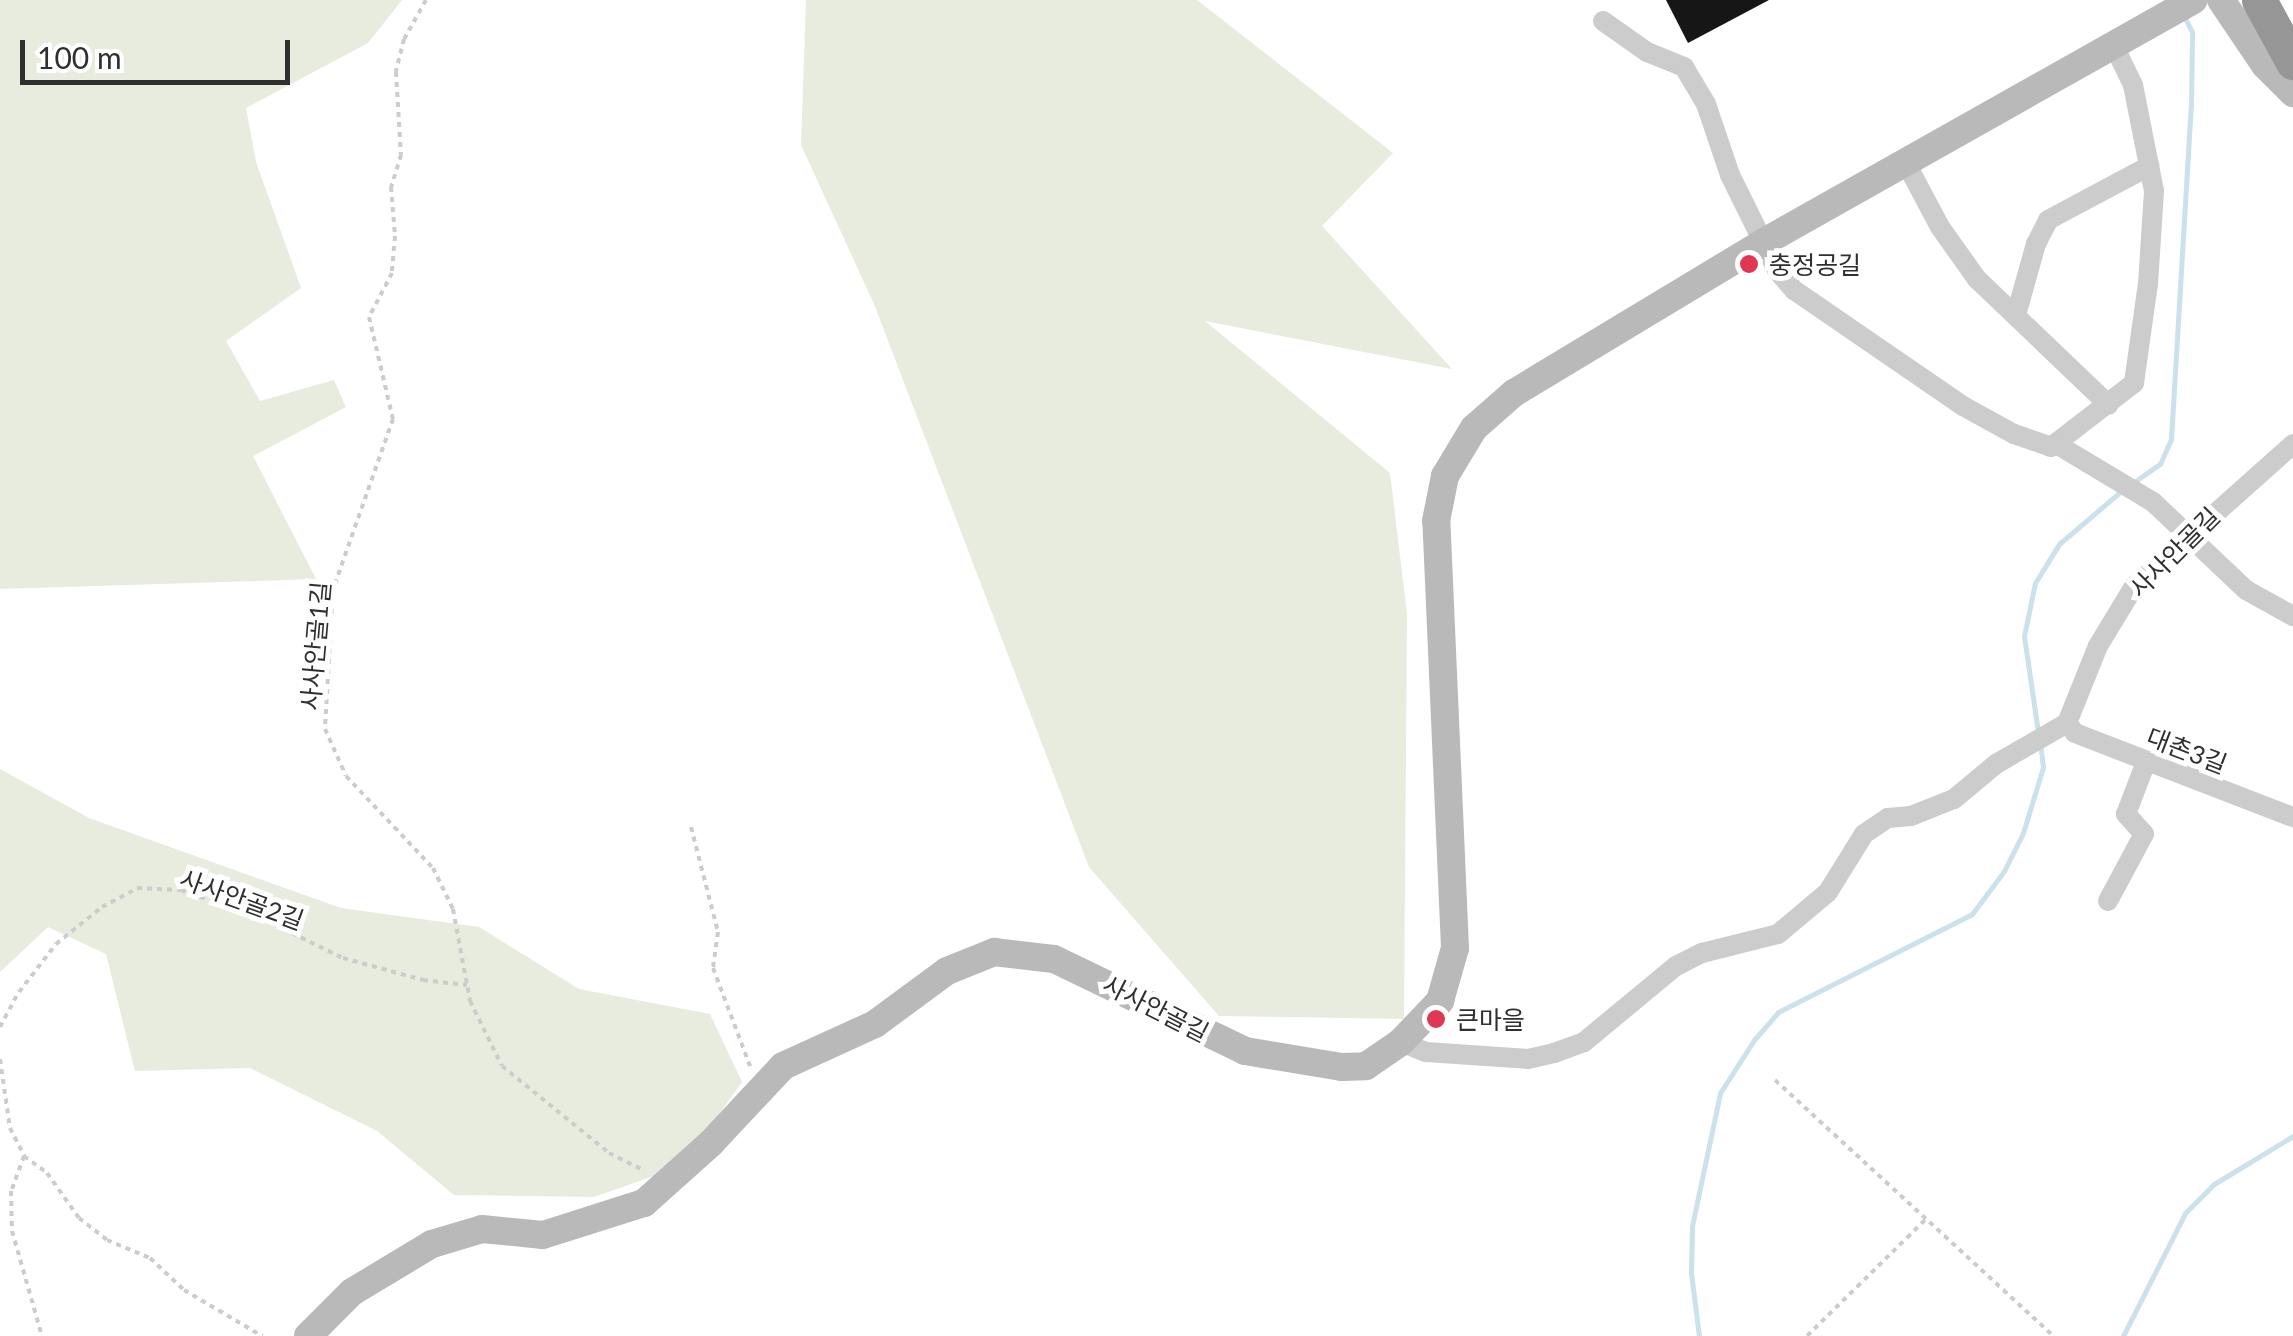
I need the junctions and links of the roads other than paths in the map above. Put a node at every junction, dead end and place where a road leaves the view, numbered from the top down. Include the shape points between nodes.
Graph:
1 (2221, 0) edge
2 (2259, 0) edge
3 (2193, 1) edge
4 (1603, 20) dead end
5 (2126, 41) junction
6 (2293, 62) edge
7 (2293, 93) edge
8 (1906, 163) junction
9 (2149, 166) junction
10 (1764, 242) junction
11 (2016, 316) junction
12 (2108, 405) junction
13 (2058, 444) junction
14 (2293, 444) edge
15 (2189, 533) junction
16 (2293, 616) edge
17 (2061, 727) junction
18 (2146, 762) junction
19 (2293, 817) edge
20 (2108, 901) dead end
21 (1401, 1042) junction
22 (308, 1336) edge

1 - 7 street
2 - 6 highway
3 - 5 street
4 - 10 street via 1647,52 1684,67
5 - 8 street, 사사안골길
5 - 9 street
8 - 10 street, 사사안골길
8 - 11 street via 1940,228 1977,279
9 - 11 street via 2048,220
9 - 12 street via 2154,192 2148,284 2134,384
10 - 13 street via 1794,290 1963,406 2014,434
10 - 21 street, 사사안골길 via 1514,393 1474,428 1445,476 1436,576 1454,948 1440,1001
11 - 12 street
12 - 13 street
13 - 15 street via 2154,502
14 - 15 street, 사사안골길
15 - 16 street via 2246,590
15 - 17 street, 사사안골길 via 2135,585
17 - 18 street, 대촌3길
17 - 21 street via 1954,799 1888,818 1864,834 1828,892 1778,934 1676,966 1584,1042 1528,1059 1426,1052
18 - 19 street, 대촌3길
18 - 20 street via 2126,814 2144,834
21 - 22 street, 사사안골길 via 1366,1066 1244,1050 1054,959 994,952 947,971 875,1024 782,1066 644,1203 543,1235 482,1230 432,1244 352,1292

